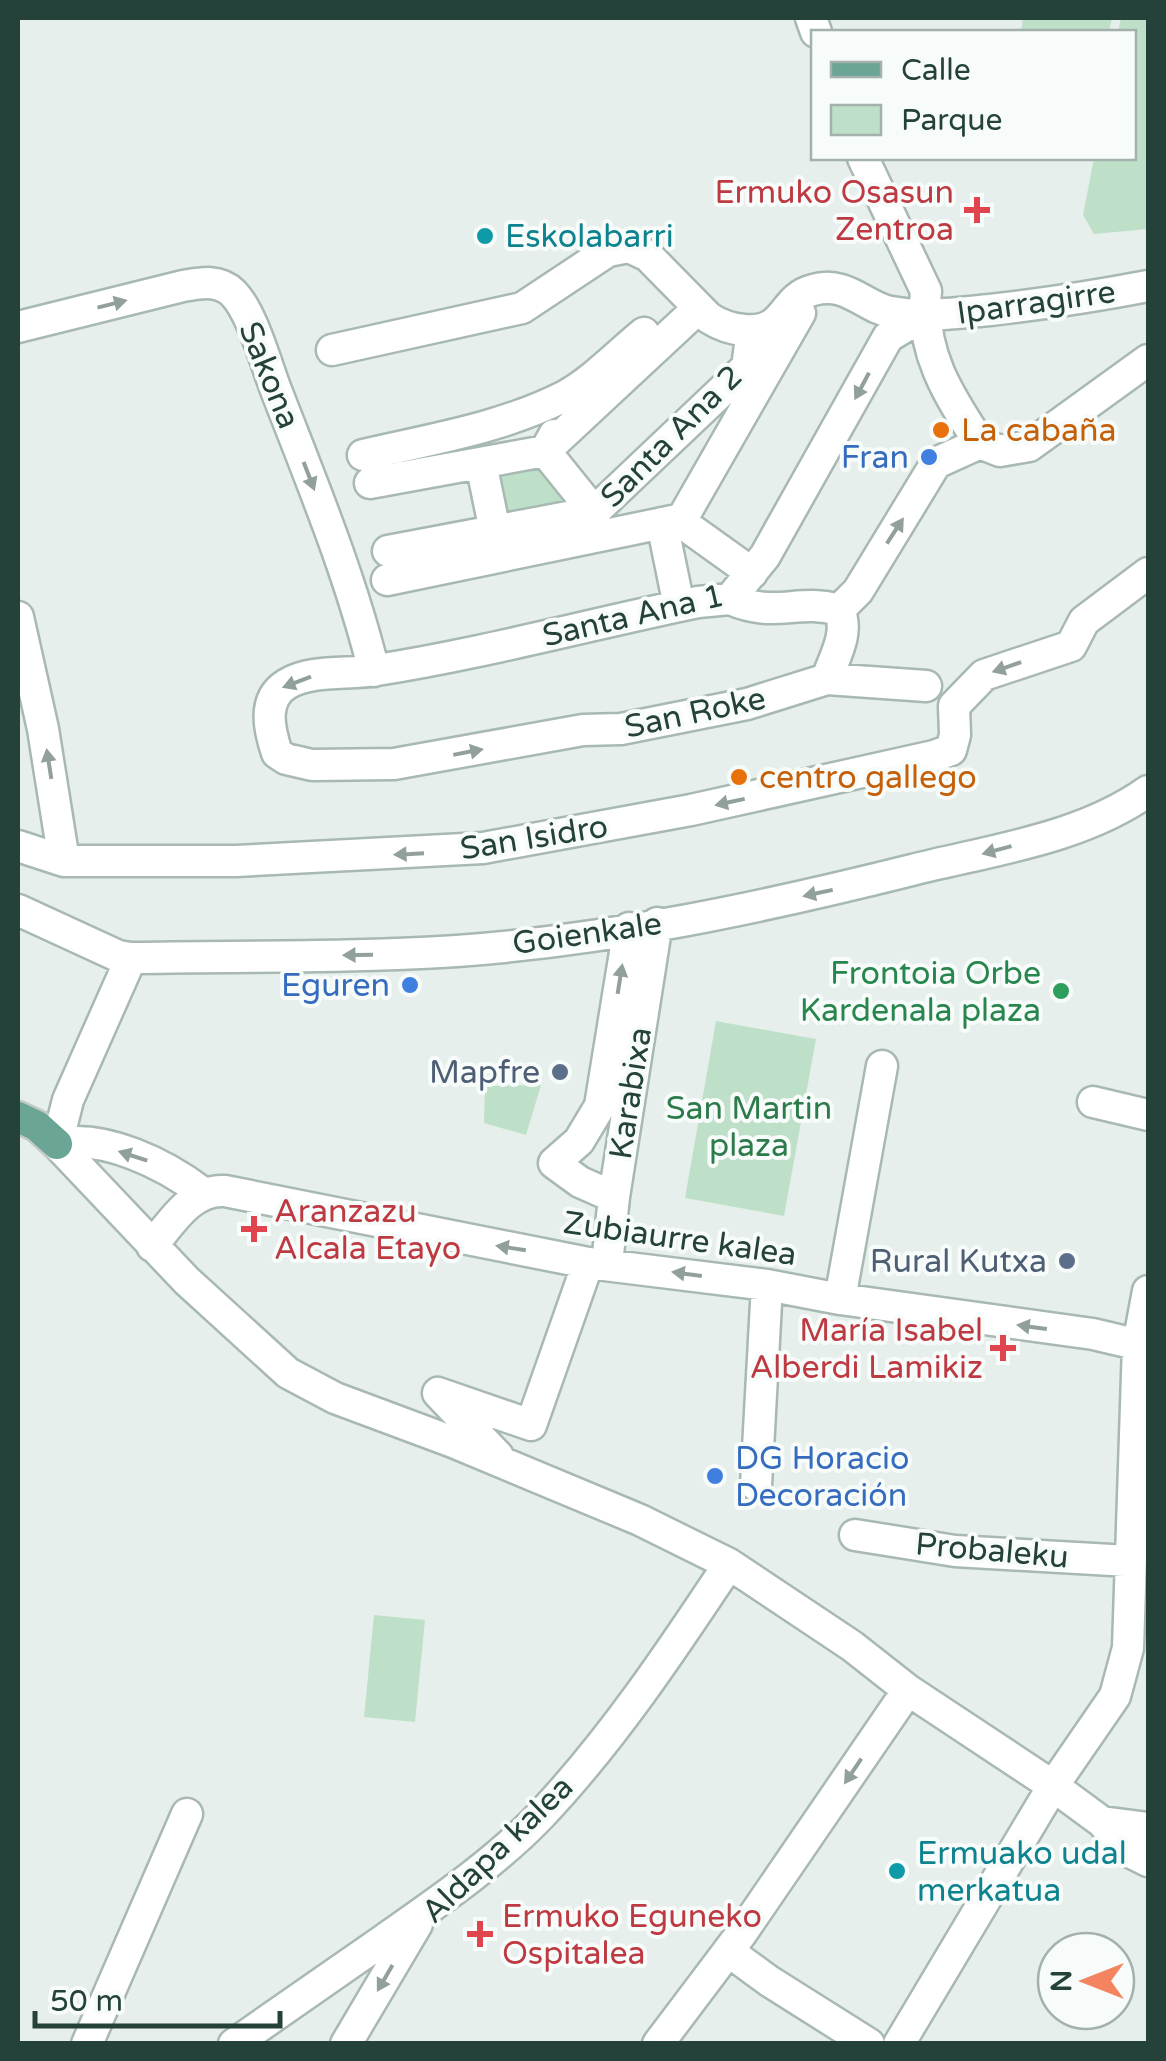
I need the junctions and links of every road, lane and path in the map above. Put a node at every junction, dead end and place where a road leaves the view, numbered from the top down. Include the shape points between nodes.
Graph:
1 (864, 160) edge
2 (1148, 286) edge
3 (814, 289) junction
4 (690, 305) junction
5 (924, 315) junction
6 (18, 327) edge
7 (752, 331) junction
8 (332, 350) dead end
9 (1148, 360) edge
10 (584, 380) junction
11 (980, 444) junction
12 (545, 451) junction
13 (481, 462) junction
14 (594, 512) junction
15 (670, 522) junction
16 (494, 531) junction
17 (752, 573) junction
18 (1148, 573) edge
19 (730, 599) junction
20 (679, 606) junction
21 (839, 610) junction
22 (18, 616) edge
23 (374, 671) junction
24 (827, 679) junction
25 (926, 686) dead end
26 (274, 746) joint
27 (1148, 793) edge
28 (18, 846) edge
29 (64, 861) junction
30 (18, 910) edge
31 (643, 926) junction
32 (132, 958) junction
33 (882, 1066) dead end
34 (1093, 1102) dead end
35 (1148, 1115) edge
36 (18, 1116) edge
37 (57, 1144) junction
38 (203, 1192) junction
39 (614, 1197) junction
40 (152, 1246) junction
41 (598, 1264) junction
42 (768, 1285) junction
43 (1148, 1291) edge
44 (840, 1299) junction
45 (1143, 1346) edge
46 (506, 1464) junction
47 (756, 1485) dead end
48 (855, 1535) dead end
49 (1129, 1561) junction
50 (729, 1564) junction
51 (908, 1690) junction
52 (1053, 1786) junction
53 (188, 1814) dead end
54 (1102, 1822) junction
55 (1148, 1828) edge
56 (1148, 1861) edge
57 (423, 1912) junction
58 (728, 1951) junction
59 (87, 2044) edge
60 (234, 2044) edge
61 (346, 2044) edge
62 (658, 2044) edge
63 (869, 2044) edge
64 (898, 2044) edge

1 - 5 street via 917,267 926,291
2 - 5 street, Iparragirre
3 - 5 street via 849,290 886,312
3 - 7 street via 772,327
3 - 15 street via 682,519
4 - 7 street via 720,325
4 - 8 street via 648,256 628,247 608,252 522,308
4 - 10 street
4 - 12 street
5 - 11 street via 928,351
5 -> 17 street, Santa Ana 1 via 888,337
6 -> 23 street, Sakona via 183,286 208,282 231,290 268,367 347,576
7 - 14 street, Santa Ana 2 via 747,368
9 - 11 street via 1029,446 1000,451
10 - 12 street
10 - 13 street via 569,394 494,425 367,469
21 -> 11 street via 858,591 936,463
12 - 13 street
12 - 14 street
13 - 16 street
14 - 16 street, Santa Ana 2
15 - 16 street, Santa Ana 2 via 387,566
15 - 17 street
15 - 20 street
17 - 19 street, Santa Ana 1
18 -> 29 street, San Isidro via 1084,621 1071,646 984,674 954,706 948,752 514,844 236,862
19 - 20 street, Santa Ana 1
19 - 21 street via 768,610 809,603
20 - 23 street, Santa Ana 1
21 - 24 street via 842,636
29 -> 22 street
23 -> 26 street, Santa Ana 1 via 284,685 270,704
24 - 25 street
26 -> 24 street, San Roke via 286,759 312,765 394,764 622,729 747,704
27 -> 31 street, Goienkale via 1044,838
28 - 29 street
30 - 32 street, Goienkale
31 -> 32 street, Goienkale via 462,950
31 - 39 street, Karabixa
39 -> 31 street, Karabixa via 554,1163 579,1141 600,1106
32 - 37 street via 68,1100
33 - 44 street
34 - 35 street
36 - 37 main road
38 -> 37 street via 160,1165 90,1140
37 - 40 street
38 - 40 street
41 -> 38 street, Zubiaurre kalea via 224,1190
39 - 41 street, Karabixa
40 - 46 street via 288,1373 334,1398
42 -> 41 street, Zubiaurre kalea
41 - 46 street, Karabixa via 531,1425 438,1393
42 - 44 street, Zubiaurre kalea
42 - 47 street
43 - 45 street
45 -> 44 street, Zubiaurre kalea
45 - 49 street
46 - 50 street
48 - 49 street, Probaleku via 955,1551
49 - 52 street via 1128,1648 1115,1696
50 - 51 street
50 - 57 street, Aldapa kalea via 552,1802
51 - 52 street
51 -> 58 street
52 - 54 street
52 - 64 street
53 - 59 street
54 - 55 street
54 - 56 street via 1128,1851
57 - 60 street
57 -> 61 street, Aldapa kalea
58 - 62 street
58 - 63 street

